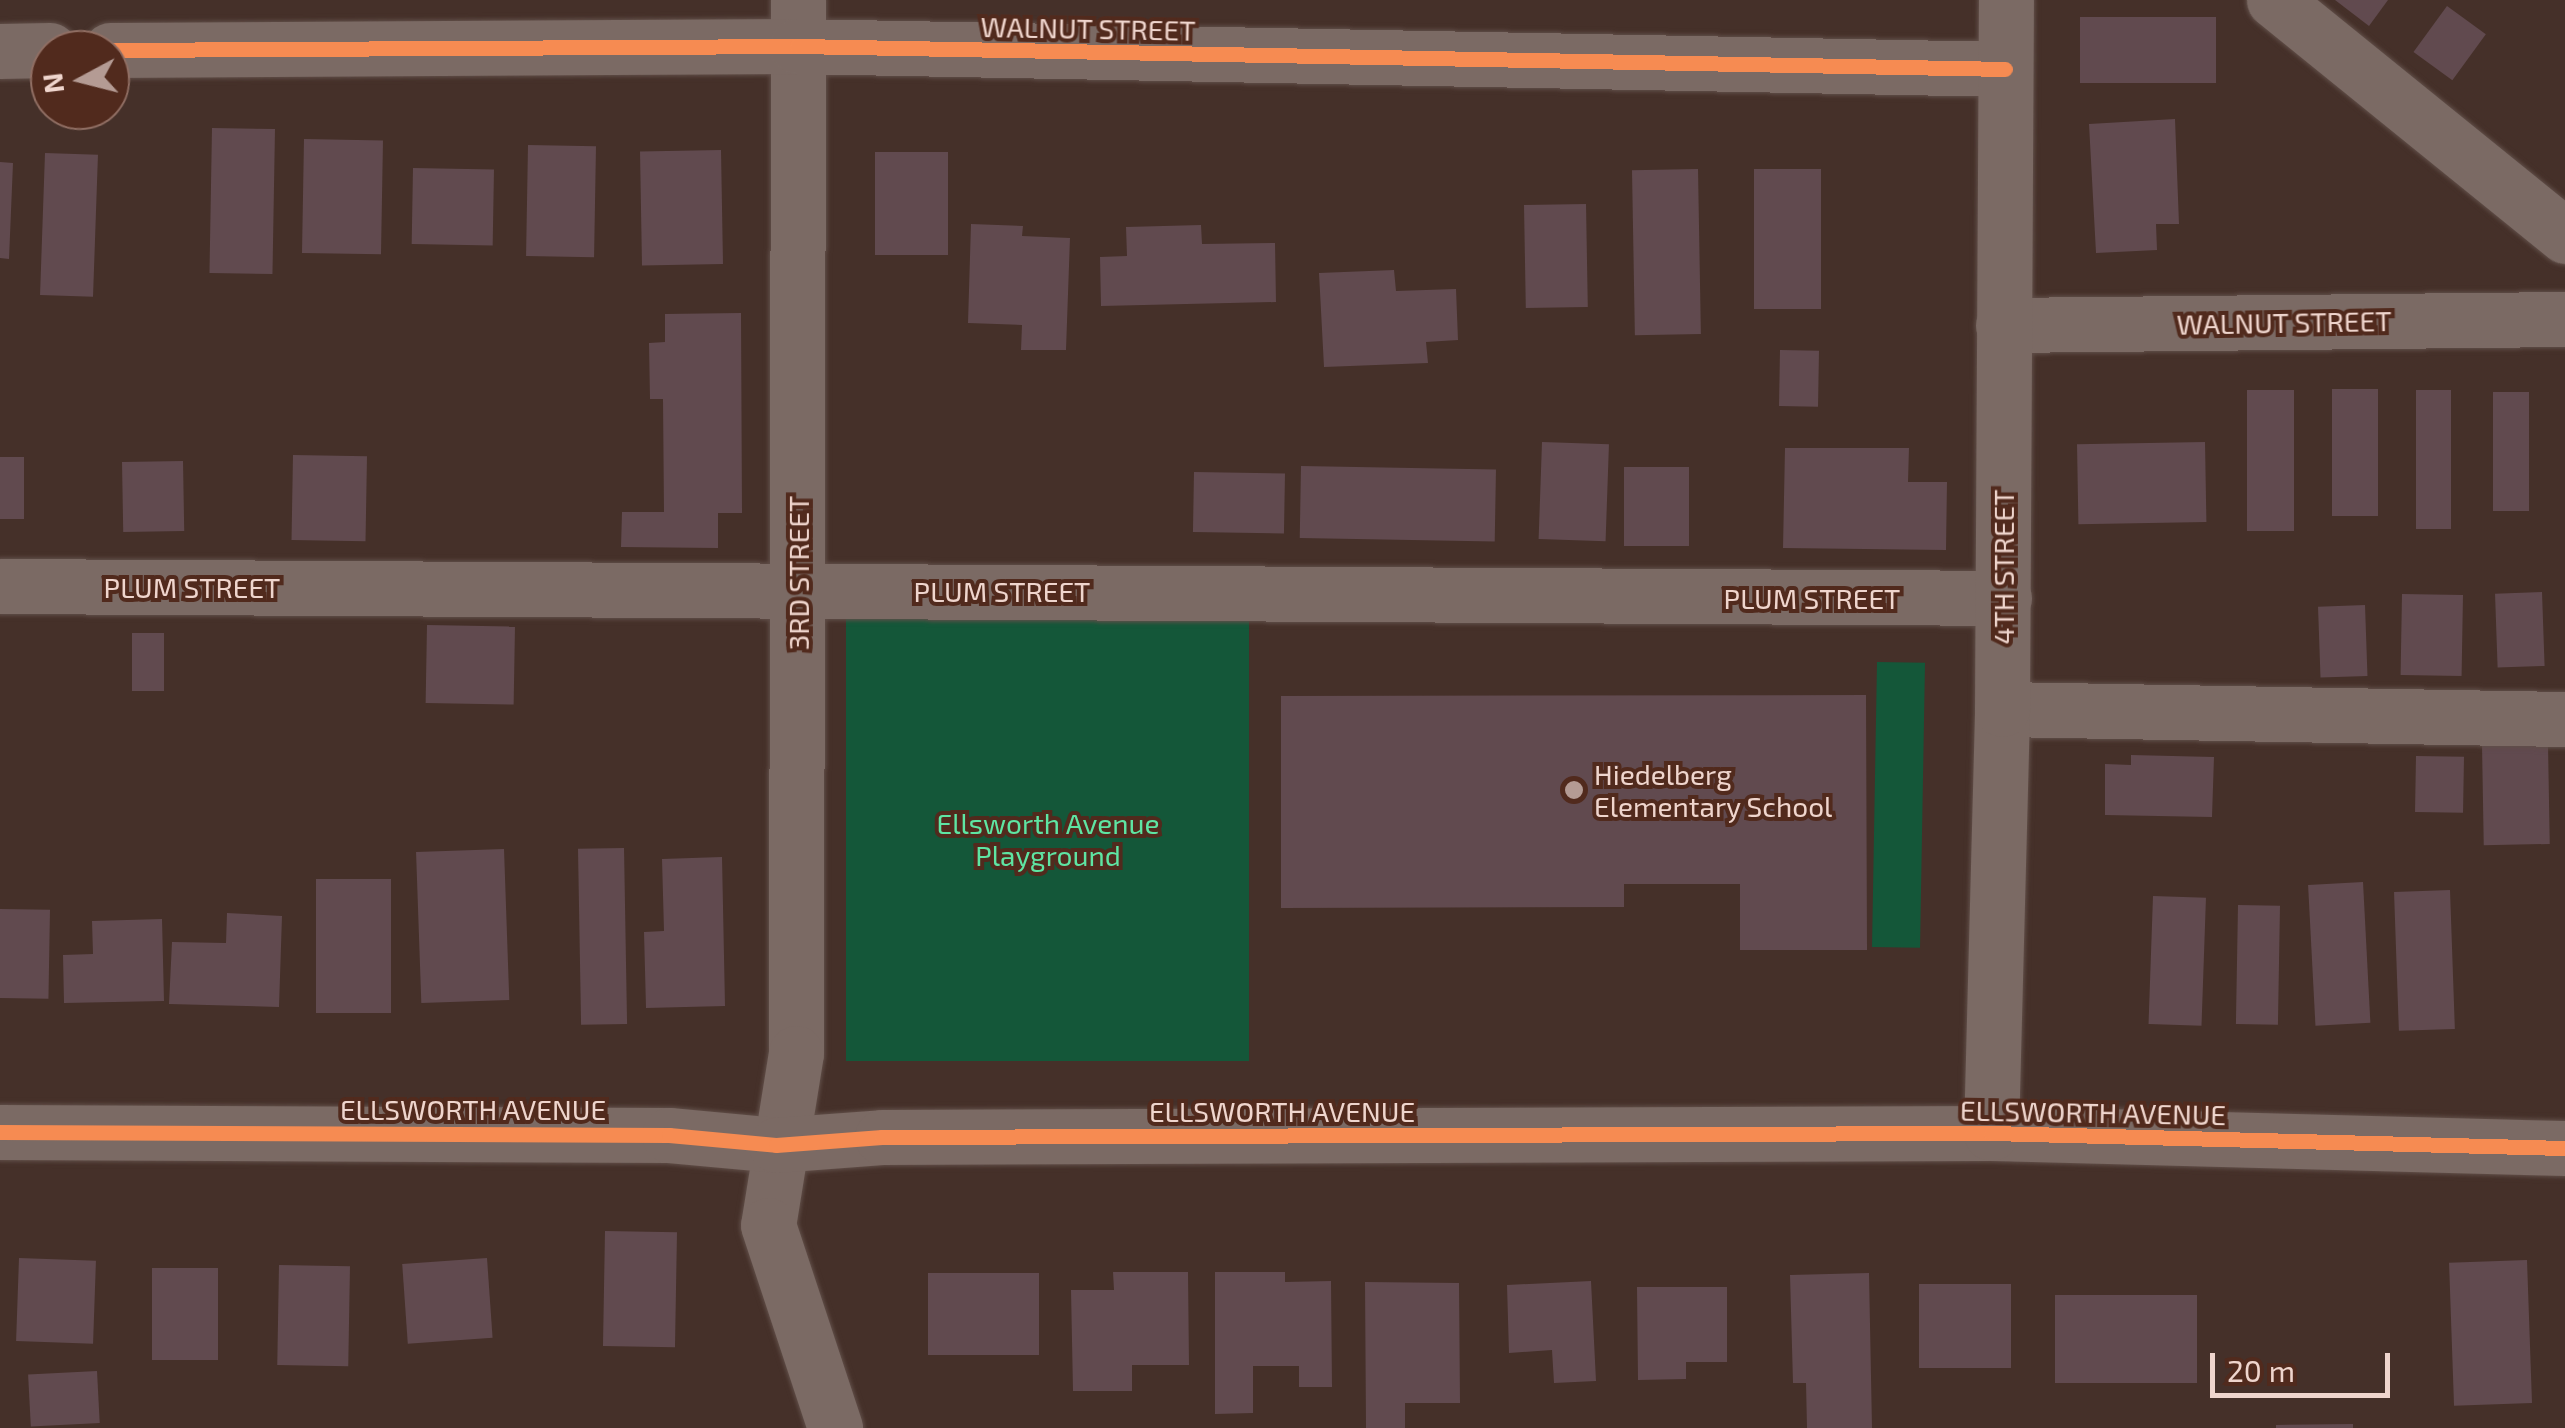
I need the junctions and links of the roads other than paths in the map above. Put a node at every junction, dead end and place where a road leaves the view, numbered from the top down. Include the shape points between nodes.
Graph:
1 (2006, 0) edge
2 (2274, 0) edge
3 (798, 23) edge
4 (130, 49) edge
5 (30, 50) edge
6 (0, 51) edge
7 (2005, 69) junction
8 (2565, 236) edge
9 (2565, 318) edge
10 (2003, 325) junction
11 (0, 586) edge
12 (798, 590) junction
13 (2004, 598) junction
14 (2002, 709) junction
15 (2565, 719) edge
16 (0, 1132) edge
17 (1991, 1134) junction
18 (776, 1145) junction
19 (2565, 1148) edge
20 (835, 1428) edge

1 - 7 street, 4TH STREET
2 - 8 street
3 - 4 street, WALNUT STREET
3 - 7 street, WALNUT STREET
3 - 12 street, 3RD STREET
5 - 6 street
7 - 10 street, 4TH STREET
9 - 10 street, WALNUT STREET
10 - 13 street, 4TH STREET
11 - 12 street, PLUM STREET
12 - 13 street, PLUM STREET
12 - 18 street, 3RD STREET via 796,1054
13 - 14 street, 4TH STREET
14 - 15 street
14 - 17 street, 4TH STREET
16 - 18 street, ELLSWORTH AVENUE via 668,1135
17 - 18 street, ELLSWORTH AVENUE via 882,1137
17 - 19 street, ELLSWORTH AVENUE
18 - 20 street, 3RD STREET via 768,1225

